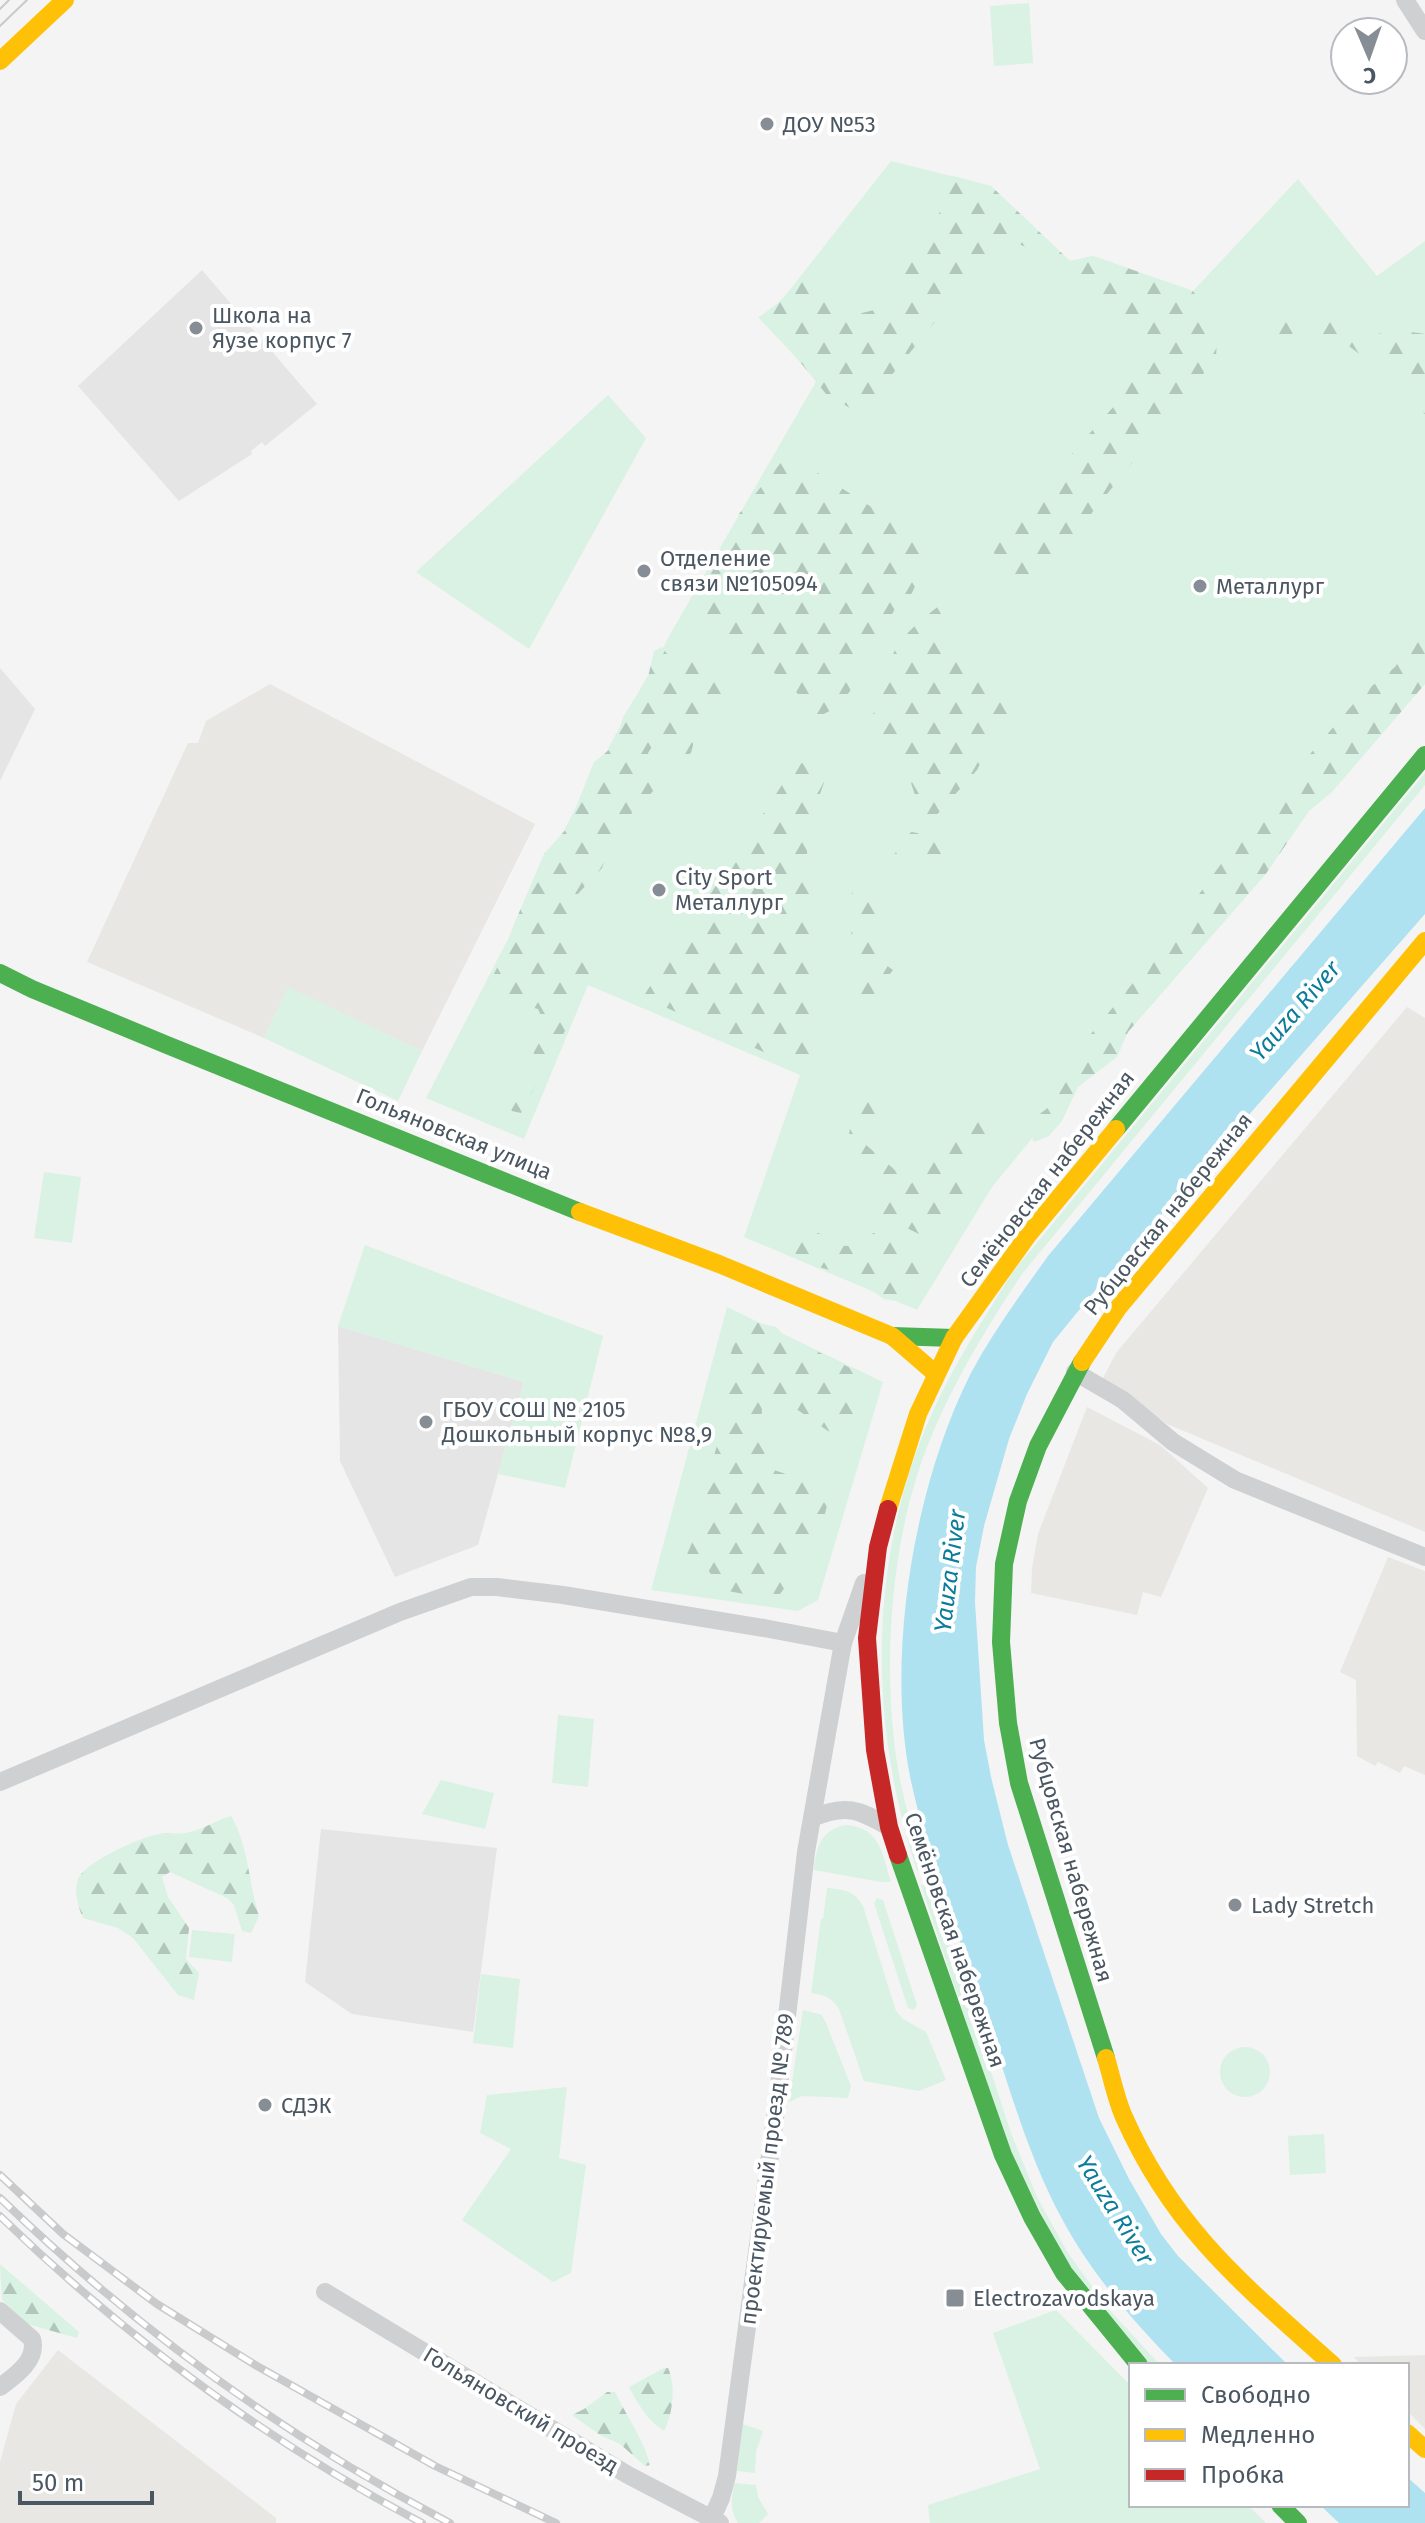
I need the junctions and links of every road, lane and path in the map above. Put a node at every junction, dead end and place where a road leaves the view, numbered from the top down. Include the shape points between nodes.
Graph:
1 (65, 0) edge
2 (1405, 0) edge
3 (1425, 31) edge
4 (0, 61) edge
5 (1425, 755) edge
6 (1425, 941) edge
7 (0, 973) edge
8 (892, 1336) junction
9 (954, 1338) junction
10 (1075, 1372) junction
11 (936, 1374) junction
12 (878, 1547) junction
13 (1425, 1557) edge
14 (843, 1643) junction
15 (0, 1782) edge
16 (812, 1818) junction
17 (889, 1827) junction
18 (325, 2292) dead end
19 (0, 2311) edge
20 (1137, 2363) edge
21 (1331, 2363) edge
22 (0, 2387) edge
23 (0, 2394) edge
24 (0, 2406) edge
25 (1409, 2435) edge
26 (1425, 2449) edge
27 (1282, 2507) edge
28 (716, 2520) edge
29 (1298, 2523) edge

1 - 4 main road
2 - 3 street
5 - 9 main road, Семёновская набережная via 1028,1235
6 - 10 main road, Рубцовская набережная via 1118,1308
7 - 8 main road, Гольяновская улица
8 - 9 main road, Гольяновская улица
8 - 11 main road, Гольяновская улица
9 - 11 main road, Семёновская набережная
10 - 13 street via 1235,1480
10 - 21 main road, Рубцовская набережная via 1038,1446 1004,1564 1001,1642 1019,1783 1123,2114 1147,2165 1186,2223 1227,2268
11 - 12 main road, Семёновская набережная via 902,1459
12 - 14 street, проектируемый проезд № 789
12 - 17 main road, Семёновская набережная via 867,1638 875,1750
14 - 15 street via 563,1595 471,1587 400,1612
14 - 16 street, проектируемый проезд № 789
16 - 17 street via 834,1809 861,1811
16 - 28 street, проектируемый проезд № 789 via 727,2476
17 - 20 main road, Семёновская набережная via 1003,2155 1064,2273
18 - 28 street, Гольяновский проезд via 628,2475
19 - 22 street via 34,2345 31,2358
23 - 24 street
25 - 26 main road
27 - 29 main road

